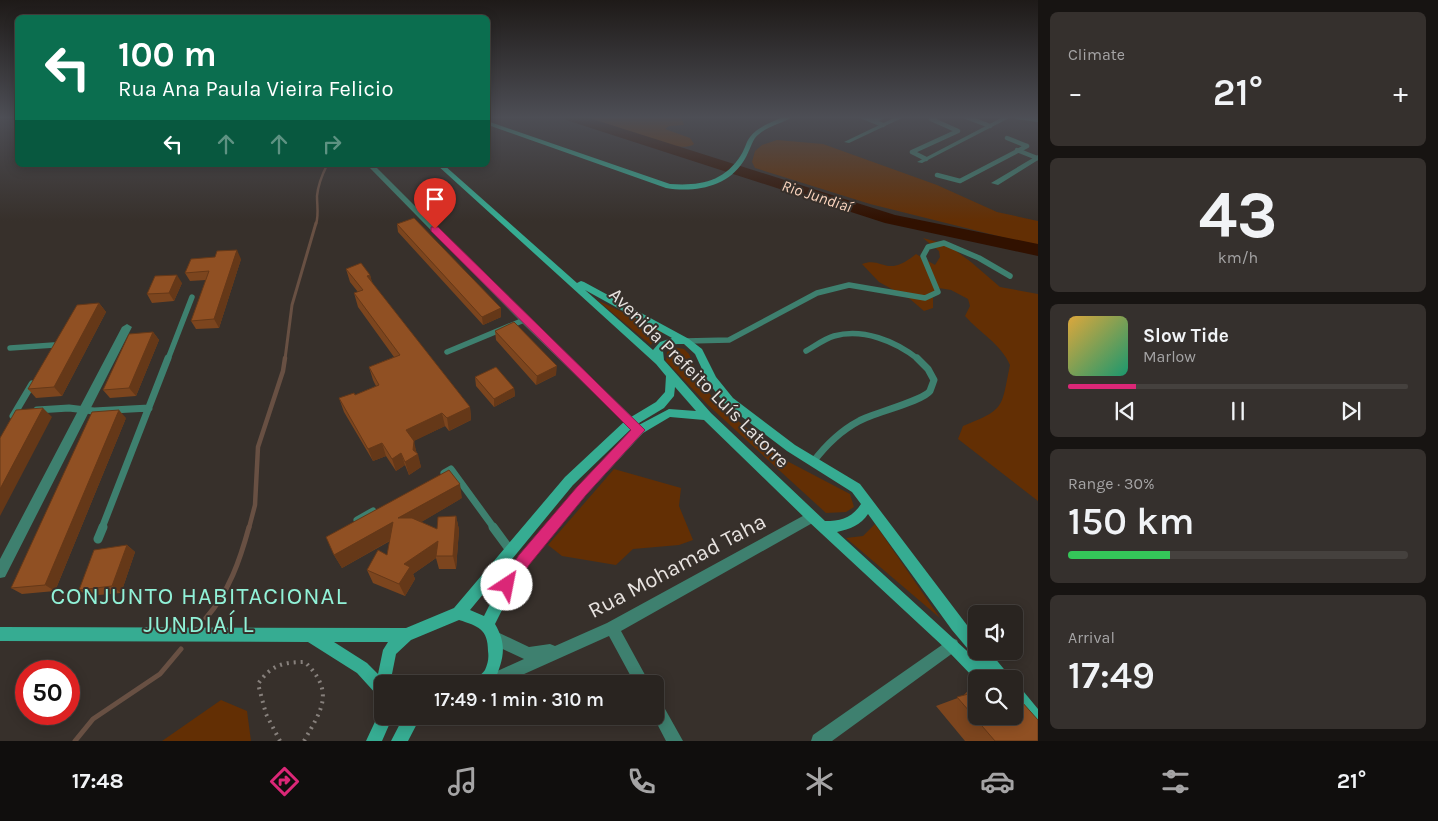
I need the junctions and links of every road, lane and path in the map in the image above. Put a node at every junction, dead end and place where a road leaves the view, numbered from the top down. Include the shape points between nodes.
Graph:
1 (568, 152) edge
2 (747, 152) edge
3 (913, 152) edge
4 (940, 152) edge
5 (1014, 152) edge
6 (1021, 152) edge
7 (1037, 158) edge
8 (923, 160) joint
9 (372, 167) edge
10 (442, 167) edge
11 (937, 175) dead end
12 (995, 183) dead end
13 (560, 272) junction
14 (1010, 276) dead end
15 (192, 297) dead end
16 (524, 320) junction
17 (127, 327) dead end
18 (686, 341) junction
19 (10, 348) dead end
20 (806, 351) dead end
21 (50, 352) edge
22 (447, 352) dead end
23 (659, 361) junction
24 (38, 374) edge
25 (671, 374) junction
26 (149, 408) junction
27 (16, 411) junction
28 (85, 411) junction
29 (708, 416) junction
30 (8, 425) edge
31 (634, 426) junction
32 (813, 462) junction
33 (434, 478) edge
34 (868, 502) junction
35 (383, 506) edge
36 (812, 517) junction
37 (357, 520) edge
38 (823, 527) junction
39 (98, 539) dead end
40 (510, 550) junction
41 (0, 572) edge
42 (459, 613) junction
43 (488, 625) junction
44 (612, 628) junction
45 (0, 634) edge
46 (309, 634) junction
47 (406, 635) junction
48 (495, 638) junction
49 (968, 638) edge
50 (952, 645) junction
51 (561, 650) junction
52 (987, 660) edge
53 (977, 670) edge
54 (995, 670) edge
55 (385, 675) edge
56 (490, 675) edge
57 (505, 675) edge
58 (638, 675) edge
59 (374, 681) edge
60 (1023, 702) edge
61 (1023, 713) edge
62 (664, 721) edge
63 (1038, 721) edge
64 (381, 725) edge
65 (408, 725) edge
66 (1038, 727) edge
67 (280, 741) edge
68 (304, 741) edge
69 (374, 741) edge
70 (399, 741) edge
71 (675, 741) edge
72 (819, 741) edge

1 - 2 main road via 669,186 690,188 729,176
3 - 8 lane
4 - 8 street
5 - 11 lane via 960,181
6 - 7 lane
7 - 12 street
9 - 16 street
10 - 13 main road
13 - 18 main road, Avenida Prefeito Luís Latorre
13 - 23 main road, Avenida Prefeito Luís Latorre
14 - 18 lane via 944,243 928,247 923,256 938,292 925,298 849,285 816,293 729,340
15 - 26 lane
16 - 22 lane
16 - 31 street
17 - 28 street
18 - 23 main road via 663,343 658,350
18 - 32 main road, Avenida Prefeito Luís Latorre via 699,352 712,380 729,401 764,430
19 - 21 lane via 54,345
20 - 32 lane via 834,336 863,335 892,342 915,355 929,368 934,380 929,392 920,398 848,424 823,447
23 - 25 main road, Avenida Prefeito Luís Latorre
24 - 27 lane
25 - 29 main road, Avenida Prefeito Luís Latorre
25 - 31 main road via 670,393
26 - 28 lane
26 - 39 lane
27 - 28 lane via 69,408
27 - 30 lane
28 - 41 street
29 - 31 main road via 668,413
29 - 36 main road, Avenida Prefeito Luís Latorre
31 - 40 main road via 569,481
31 - 43 main road via 524,560 507,585
32 - 34 main road, Avenida Prefeito Luís Latorre via 856,488
33 - 40 lane via 451,469
34 - 38 main road via 853,522
34 - 49 main road, Avenida Prefeito Luís Latorre
35 - 37 lane
36 - 38 main road, Avenida Prefeito Luís Latorre
36 - 44 street, Rua Mohamad Taha
38 - 50 main road, Avenida Prefeito Luís Latorre
40 - 42 main road
42 - 43 main road
42 - 47 main road
43 - 48 main road
44 - 51 street, Rua Mohamad Taha
44 - 58 street
45 - 46 main road
46 - 47 main road
46 - 59 main road via 362,668
47 - 55 main road via 390,650
48 - 51 street via 529,654
48 - 56 main road via 496,659
50 - 53 main road, Avenida Prefeito Luís Latorre
50 - 72 street
51 - 57 street, Rua Mohamad Taha
52 - 54 main road
60 - 63 main road
61 - 66 main road
62 - 71 street
64 - 69 main road
65 - 70 main road
67 - 68 path via 264,712 258,684 268,668 287,662 305,662 318,674 325,694

